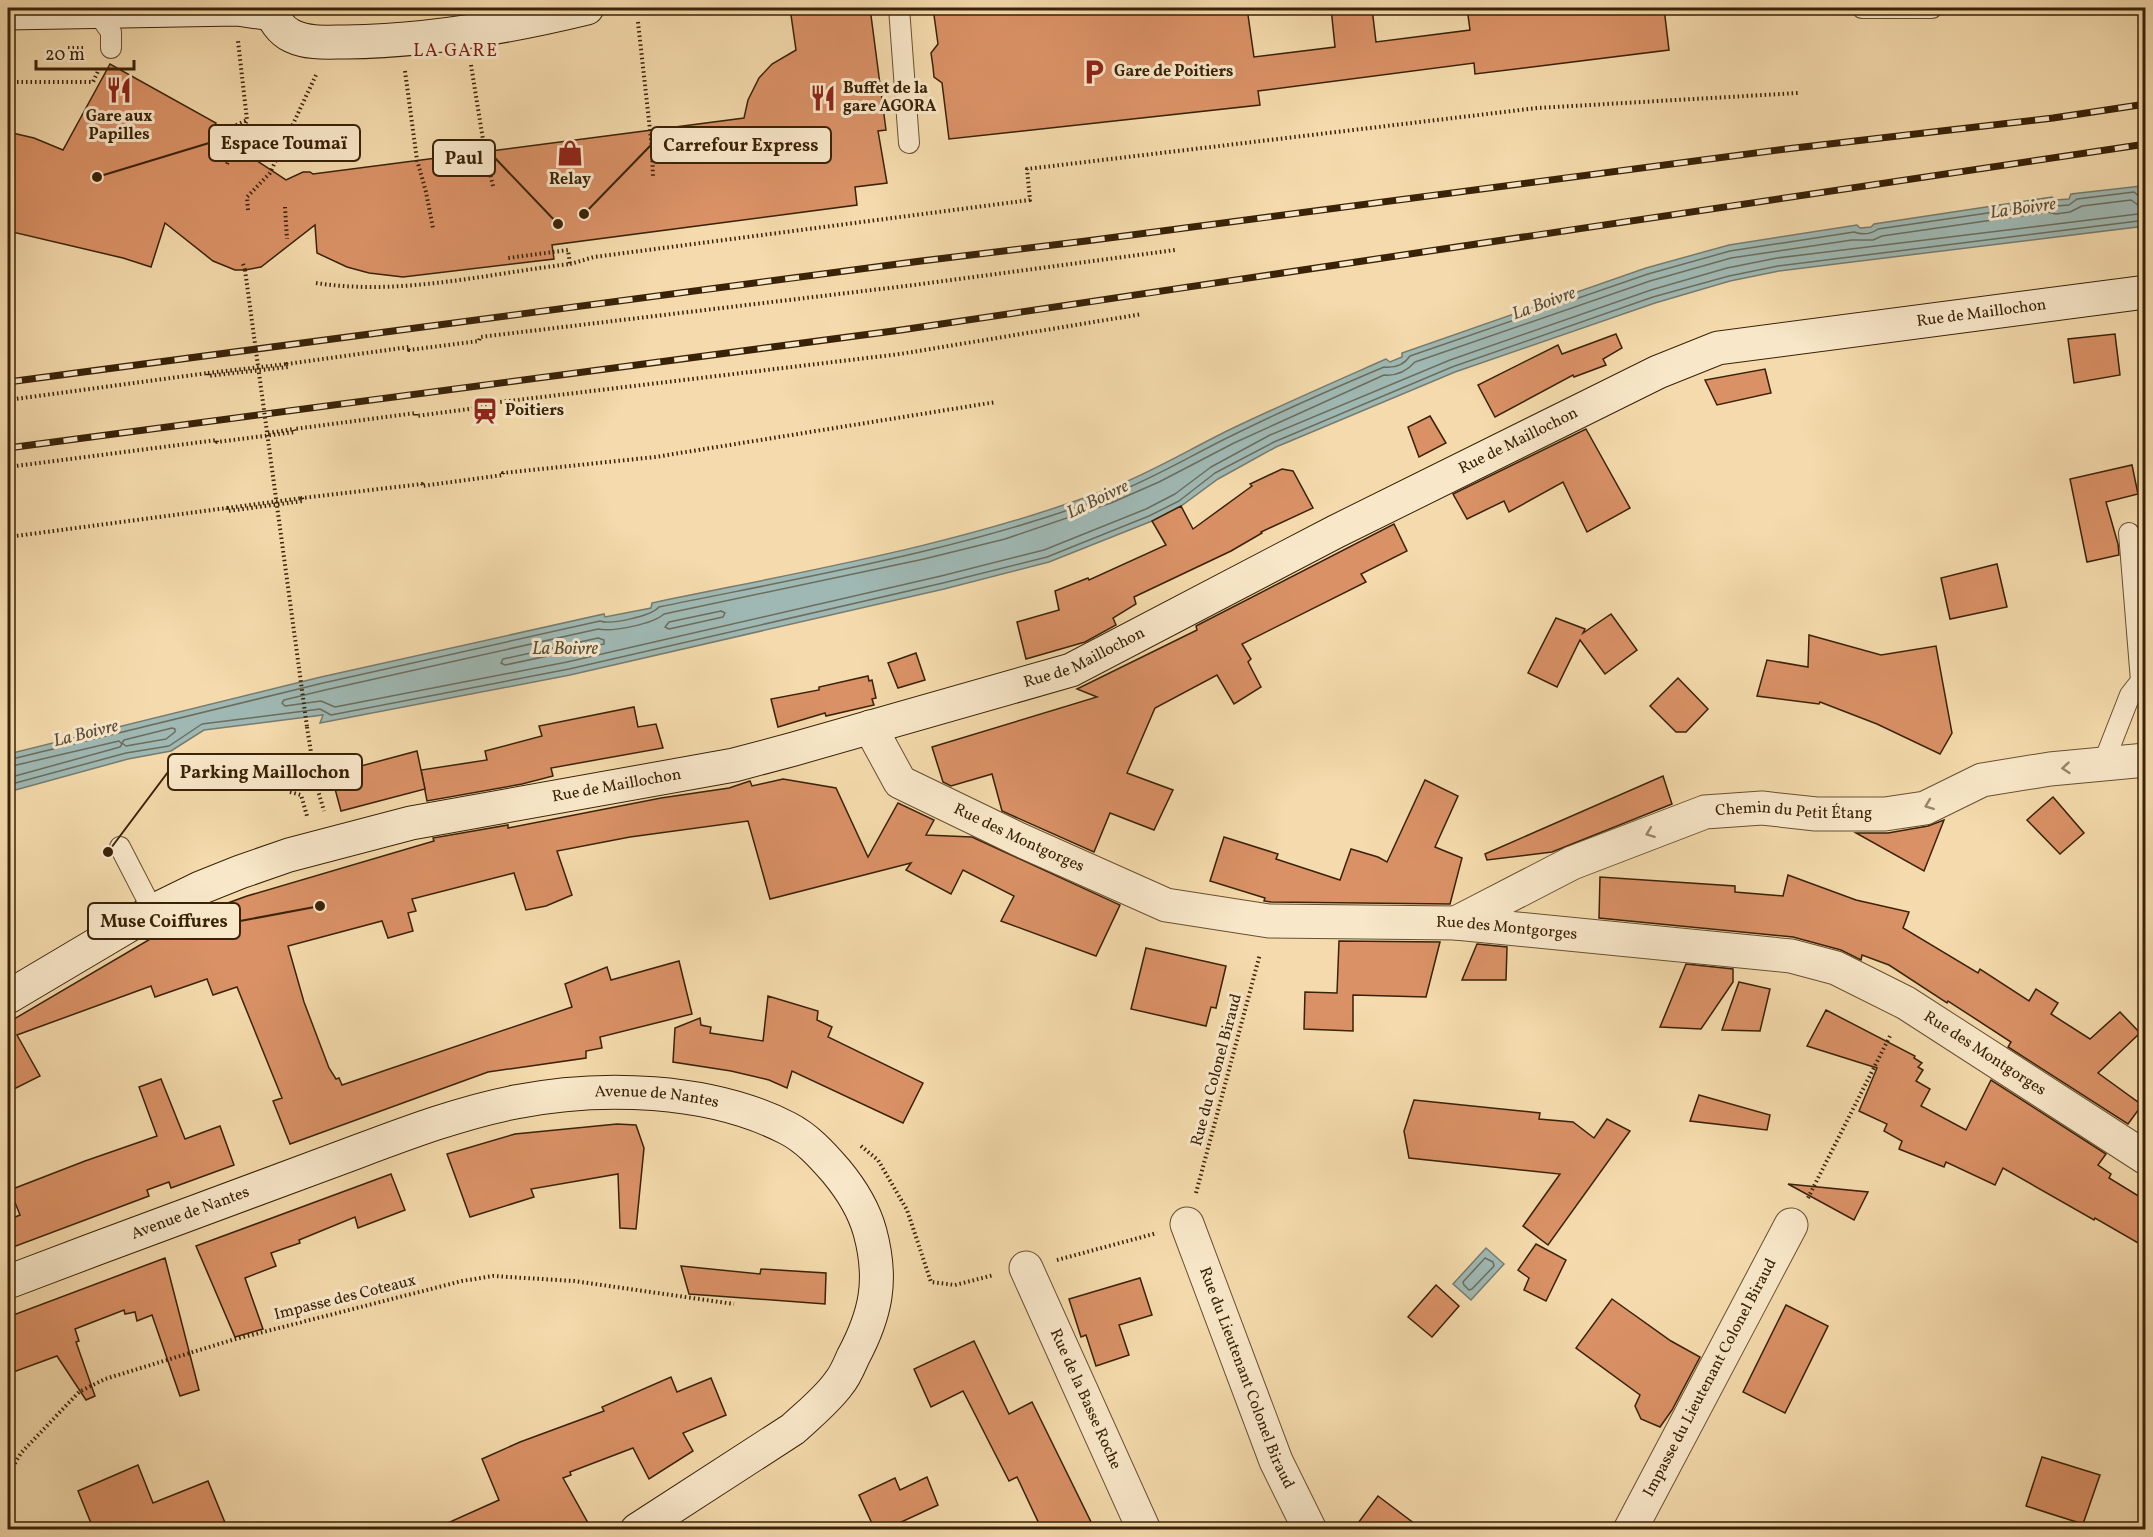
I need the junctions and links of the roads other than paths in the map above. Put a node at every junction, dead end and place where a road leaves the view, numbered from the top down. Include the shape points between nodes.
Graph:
1 (587, 8) edge
2 (899, 8) edge
3 (1862, 8) edge
4 (1932, 8) edge
5 (271, 11) edge
6 (98, 12) junction
7 (8, 13) edge
8 (111, 48) road end
9 (909, 143) dead end
10 (2145, 292) edge
11 (2129, 534) dead end
12 (2143, 682) edge
13 (870, 727) junction
14 (2145, 760) edge
15 (2103, 764) junction
16 (120, 847) dead end
17 (153, 911) junction
18 (1456, 923) junction
19 (8, 997) edge
20 (2145, 1158) edge
21 (1187, 1224) road end
22 (1791, 1225) road end
23 (1026, 1268) road end
24 (8, 1282) edge
25 (637, 1530) edge
26 (1144, 1530) edge
27 (1310, 1530) edge
28 (1630, 1530) edge

1 - 5 street via 477,29 365,42 316,42 291,36 279,26
2 - 9 lane
3 - 4 lane
5 - 6 street
6 - 7 street
6 - 8 lane via 111,32
10 - 13 street, Rue de Maillochon via 1718,348 1658,372 1365,517 1071,670
11 - 12 lane
12 - 15 lane via 2130,695
13 - 17 street, Rue de Maillochon via 714,769 411,823 350,838 240,872
13 - 18 street, Rue des Montgorges via 900,782 1166,905 1269,921
14 - 15 street, Chemin du Petit Étang
15 -> 18 street, Chemin du Petit Étang via 1982,780 1925,808 1885,814 1816,814 1762,808 1705,813 1572,863
16 - 17 lane
17 - 19 street, Rue de Maillochon
18 - 20 street, Rue des Montgorges via 1791,956 1836,968 1906,1004
21 - 27 street, Rue du Lieutenant Colonel Biraud via 1276,1461
22 - 28 street, Impasse du Lieutenant Colonel Biraud
23 - 26 street, Rue de la Basse Roche
24 - 25 street, Avenue de Nantes via 478,1110 582,1094 640,1093 736,1108 789,1129 819,1151 849,1187 868,1223 876,1252 877,1293 865,1334 839,1384 793,1429

